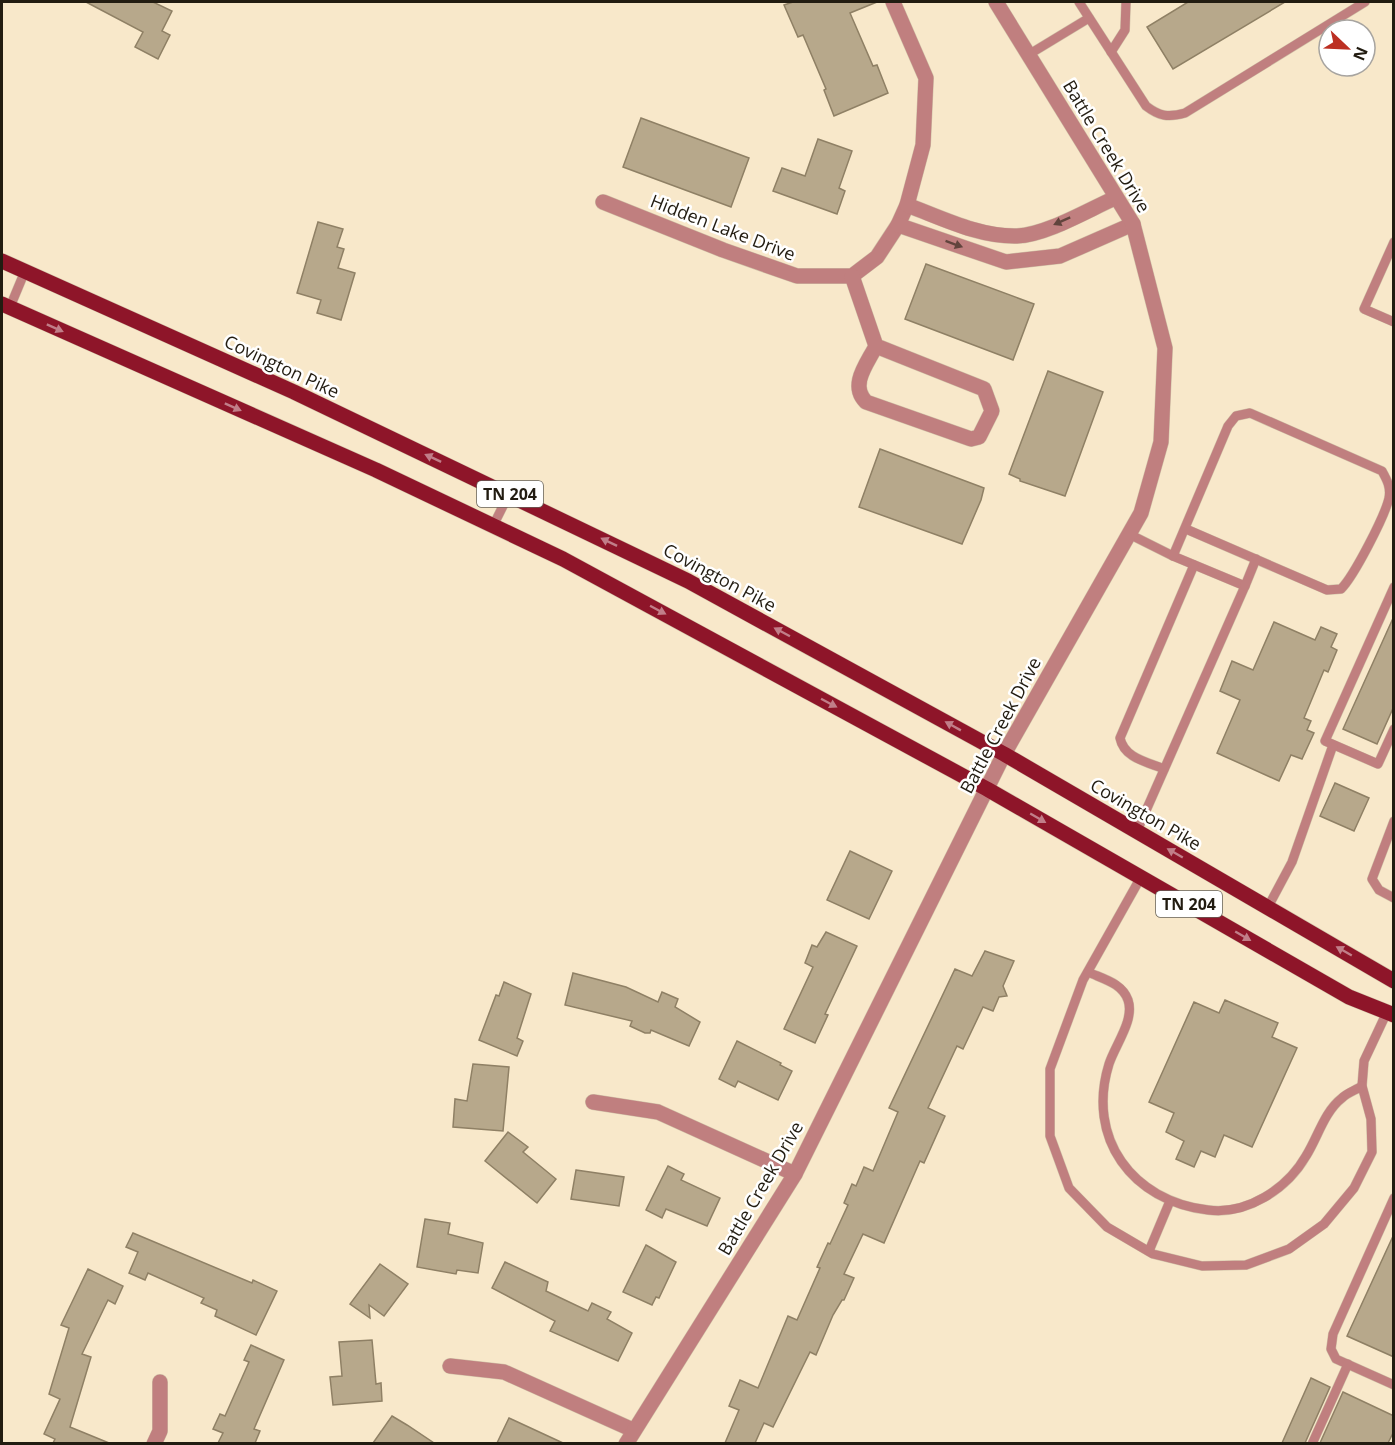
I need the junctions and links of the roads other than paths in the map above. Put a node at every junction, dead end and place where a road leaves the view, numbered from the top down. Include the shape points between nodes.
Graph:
1 (892, 2) edge
2 (996, 2) edge
3 (1079, 2) edge
4 (1126, 2) edge
5 (1365, 2) edge
6 (1089, 18) junction
7 (1111, 52) junction
8 (1029, 55) junction
9 (1115, 198) junction
10 (603, 202) dead end
11 (907, 205) junction
12 (1132, 224) junction
13 (898, 225) junction
14 (1394, 242) edge
15 (2, 261) edge
16 (25, 272) junction
17 (852, 276) junction
18 (6, 306) edge
19 (1394, 322) edge
20 (876, 346) junction
21 (508, 494) junction
22 (493, 526) junction
23 (1186, 529) junction
24 (1129, 534) junction
25 (1173, 556) junction
26 (1256, 559) junction
27 (1194, 565) junction
28 (1245, 586) junction
29 (1394, 587) edge
30 (1394, 729) edge
31 (1334, 745) junction
32 (1004, 754) junction
33 (1164, 769) junction
34 (987, 789) junction
35 (1394, 821) edge
36 (1137, 831) junction
37 (1142, 877) junction
38 (1394, 898) edge
39 (1268, 907) junction
40 (1088, 972) junction
41 (1394, 981) edge
42 (1390, 1013) edge
43 (1362, 1086) junction
44 (592, 1102) dead end
45 (795, 1174) junction
46 (1394, 1198) edge
47 (1170, 1201) junction
48 (1149, 1251) junction
49 (1348, 1364) junction
50 (450, 1366) dead end
51 (160, 1382) dead end
52 (1394, 1385) edge
53 (629, 1437) edge
54 (154, 1443) edge
55 (1312, 1443) edge

1 - 11 street via 926,78 923,145
2 - 8 street, Battle Creek Drive
3 - 6 lane
4 - 7 lane via 1125,30
5 - 7 lane via 1185,113 1171,117 1157,115 1146,106
6 - 7 lane
6 - 8 lane
8 - 9 street, Battle Creek Drive
9 -> 11 street via 1041,231 1018,236 980,232
9 - 12 street, Battle Creek Drive
10 - 17 street, Hidden Lake Drive via 797,276
11 - 13 street
13 -> 12 street via 1006,262 1060,256
12 - 24 street, Battle Creek Drive via 1165,348 1161,442 1141,513
13 - 17 street via 877,257
14 - 19 lane via 1364,309
15 - 16 main road, Covington Pike / TN 204
16 - 18 lane
21 -> 16 main road, Covington Pike / TN 204 via 294,392
17 - 20 street
18 -> 22 main road, TN 204
20 - 20 street via 984,389 992,411 979,436 971,439 866,402 858,394 857,385
21 - 22 lane
32 -> 21 main road, Covington Pike / TN 204 via 688,581
22 -> 34 main road, TN 204 via 563,559
23 - 25 lane
23 - 26 lane
23 - 26 lane via 1228,426 1236,416 1250,413 1382,471 1389,482 1389,498 1353,578 1341,590 1327,590
24 - 25 lane
24 - 32 street, Battle Creek Drive
25 - 27 lane
26 - 28 lane
27 - 28 lane
27 - 33 lane via 1120,738 1128,754
28 - 33 lane
29 - 31 lane via 1325,741
30 - 31 lane via 1378,764
31 - 39 lane via 1292,862
32 - 34 street, Battle Creek Drive
32 - 36 main road, Covington Pike / TN 204
33 - 36 lane
34 -> 37 main road, TN 204
34 - 45 street, Battle Creek Drive
35 - 38 lane via 1371,879
39 -> 36 main road, Covington Pike / TN 204
37 - 40 lane
37 -> 42 main road, TN 204 via 1349,996
41 -> 39 main road, Covington Pike / TN 204
40 - 47 lane via 1120,987 1128,1000 1129,1015 1109,1065 1101,1108 1112,1150 1142,1184
40 - 48 lane via 1050,1068 1050,1136 1069,1188 1107,1227
42 - 43 lane via 1364,1061
43 - 47 lane via 1342,1098 1327,1115 1305,1158 1281,1187 1246,1207 1210,1211
43 - 48 lane via 1371,1119 1372,1152 1353,1188 1324,1224 1289,1249 1246,1264 1202,1266
44 - 45 street via 658,1112
45 - 53 street, Battle Creek Drive
46 - 49 lane via 1333,1334 1331,1348 1336,1359
47 - 48 lane
49 - 52 lane
49 - 55 lane
50 - 53 street via 504,1372
51 - 54 street via 160,1431

